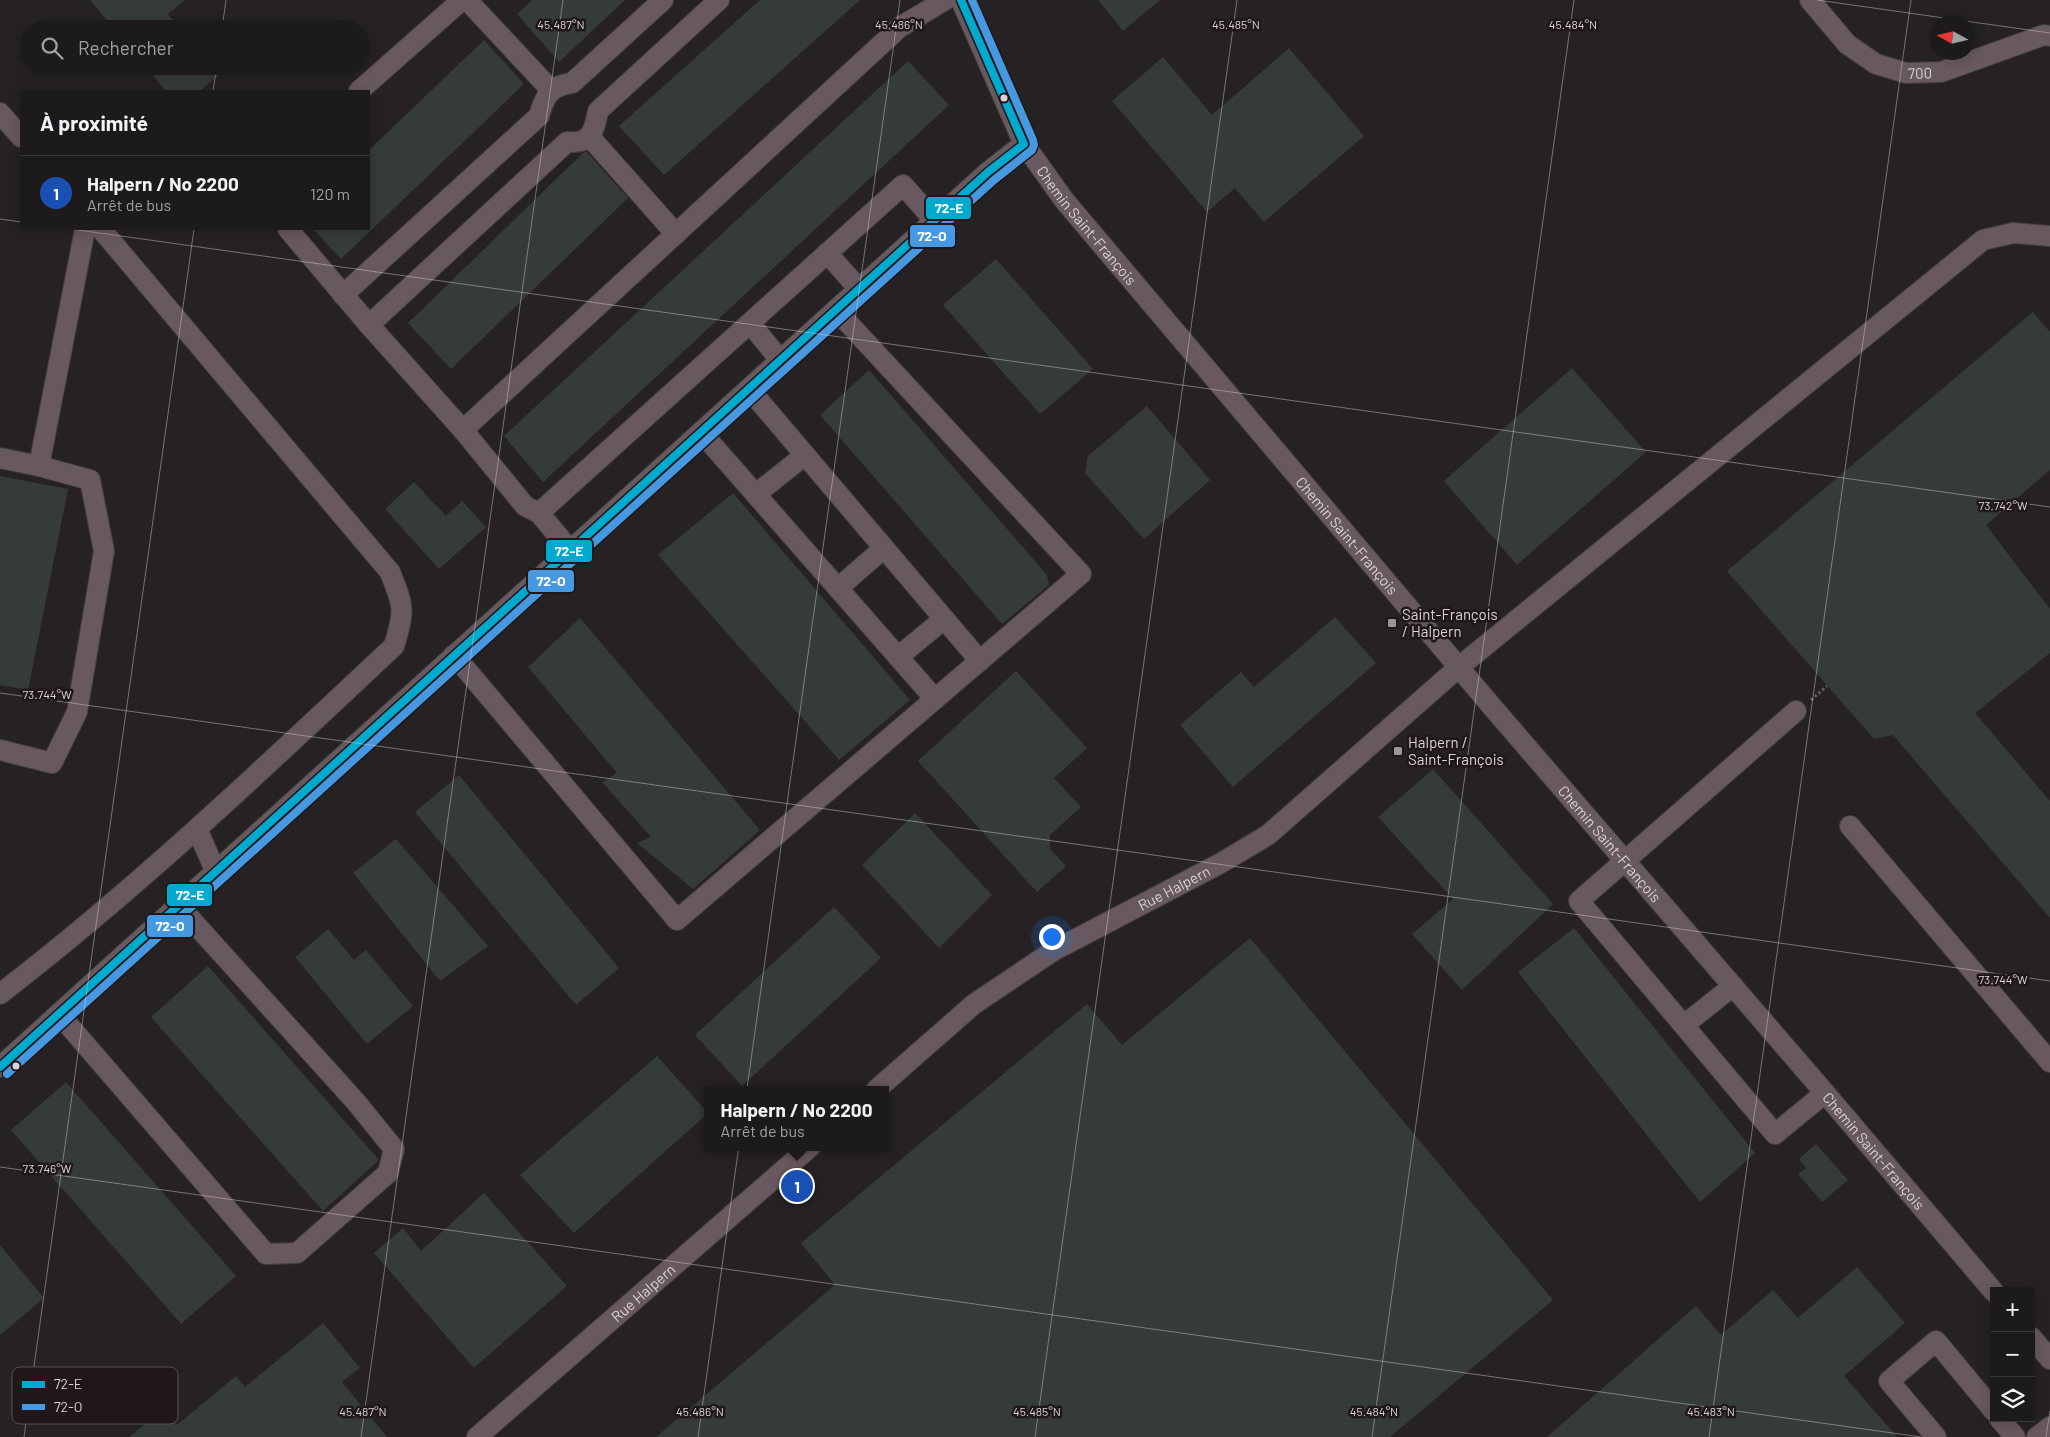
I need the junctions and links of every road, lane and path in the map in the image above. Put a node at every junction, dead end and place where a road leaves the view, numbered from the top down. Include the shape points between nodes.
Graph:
1 (462, 0) edge
2 (467, 0) edge
3 (662, 0) edge
4 (719, 0) edge
5 (945, 0) edge
6 (961, 0) edge
7 (1810, 0) edge
8 (2050, 36) edge
9 (360, 90) edge
10 (551, 90) junction
11 (0, 113) edge
12 (20, 136) edge
13 (589, 136) junction
14 (1024, 144) junction
15 (934, 221) junction
16 (85, 230) edge
17 (102, 230) edge
18 (289, 230) edge
19 (676, 234) junction
20 (2050, 236) edge
21 (827, 253) junction
22 (858, 290) junction
23 (343, 295) junction
24 (836, 310) junction
25 (750, 323) junction
26 (368, 325) junction
27 (780, 360) junction
28 (749, 389) junction
29 (463, 430) junction
30 (701, 432) junction
31 (805, 455) junction
32 (0, 458) edge
33 (40, 466) junction
34 (756, 494) junction
35 (539, 513) junction
36 (884, 548) junction
37 (570, 550) junction
38 (838, 588) junction
39 (944, 619) junction
40 (454, 655) junction
41 (898, 657) junction
42 (980, 661) junction
43 (1459, 667) junction
44 (1827, 686) dead end
45 (935, 699) junction
46 (1804, 705) joint
47 (0, 750) edge
48 (1850, 826) dead end
49 (197, 830) junction
50 (1625, 861) junction
51 (215, 870) junction
52 (178, 905) junction
53 (1733, 986) junction
54 (0, 994) edge
55 (59, 1014) junction
56 (1684, 1025) junction
57 (2050, 1062) edge
58 (0, 1067) edge
59 (881, 1086) edge
60 (1825, 1093) junction
61 (805, 1151) edge
62 (1990, 1287) edge
63 (2035, 1342) edge
64 (2050, 1359) edge
65 (1990, 1406) edge
66 (2003, 1422) edge
67 (2050, 1427) edge
68 (477, 1437) edge
69 (1936, 1437) edge
70 (2015, 1437) edge
71 (2038, 1437) edge

1 - 9 street
2 - 10 street
3 - 10 street via 572,83 560,84
4 - 13 street via 598,111
5 - 19 street via 900,27
6 - 14 street, Chemin Saint-François
7 - 8 street, 700 via 1846,44 1876,64 1906,72 1941,72 2044,35
10 - 23 street via 539,116
11 - 12 street
13 - 19 street
13 - 26 street via 578,143 567,142
14 - 15 street
14 - 43 street, Chemin Saint-François via 1064,200
15 - 21 street via 903,184
15 - 22 street
16 - 33 street
17 - 49 street via 390,572 403,610 394,646
18 - 23 street
19 - 29 street
20 - 43 street, Rue Halpern via 2013,233 1984,240
21 - 22 street
21 - 25 street
22 - 24 street
23 - 26 street
24 - 27 street
24 - 42 street via 1081,574
25 - 27 street
25 - 35 street
26 - 29 street
27 - 28 street
28 - 30 street
28 - 31 street
29 - 35 street via 525,506
30 - 34 street
30 - 37 street
31 - 34 street
31 - 36 street
32 - 33 street
33 - 47 street via 90,480 104,551 77,712 52,763
34 - 38 street
35 - 37 street
36 - 38 street
36 - 39 street
37 - 40 street
38 - 41 street
39 - 41 street
39 - 42 street
40 - 45 street via 677,920
40 - 51 street
41 - 45 street
42 - 45 street
43 - 50 street, Chemin Saint-François
43 - 59 street, Rue Halpern via 1268,835 1222,863 1054,950 974,1004
44 - 46 path
46 - 50 street
48 - 57 street
49 - 51 street
49 - 54 street via 60,948
50 - 53 street, Chemin Saint-François
50 - 56 street via 1580,901
51 - 52 street
52 - 55 street
52 - 55 street via 356,1102 394,1150 388,1172 297,1253 266,1254
53 - 56 street
53 - 60 street, Chemin Saint-François
55 - 58 street
56 - 60 street via 1775,1134
60 - 62 street, Chemin Saint-François
61 - 68 street, Rue Halpern
63 - 64 street
65 - 69 street via 1936,1341 1889,1381
66 - 70 street
67 - 71 street

